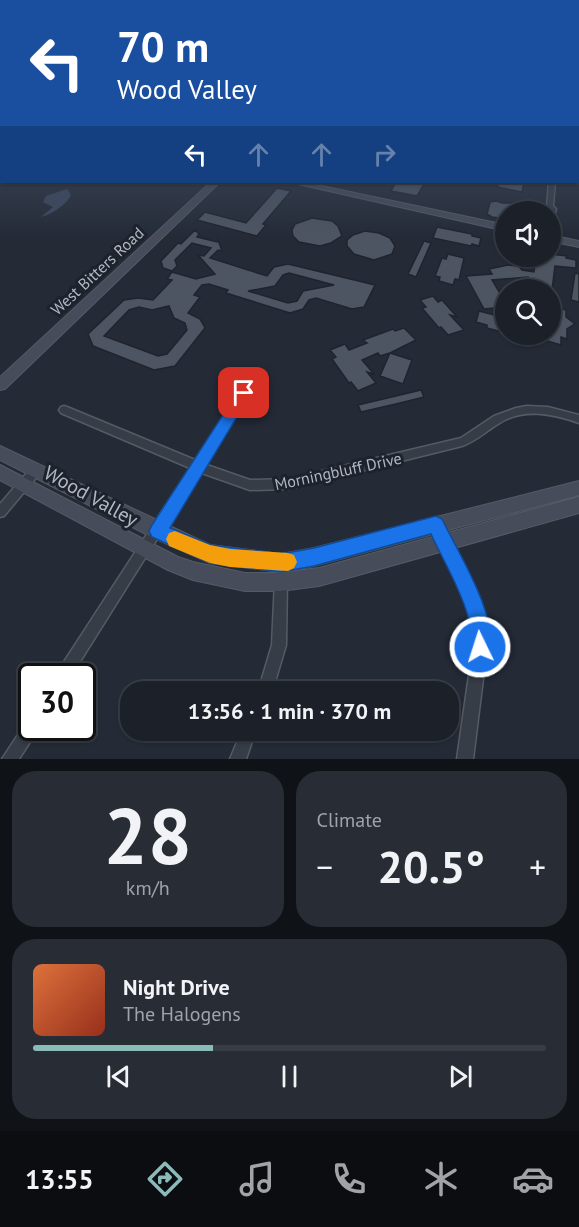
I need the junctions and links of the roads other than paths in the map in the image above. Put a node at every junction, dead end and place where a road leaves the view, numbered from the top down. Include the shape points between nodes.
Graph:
1 (215, 183) edge
2 (298, 183) edge
3 (552, 183) edge
4 (549, 201) edge
5 (495, 226) edge
6 (561, 240) edge
7 (579, 244) edge
8 (255, 375) dead end
9 (0, 385) edge
10 (64, 410) dead end
11 (579, 419) edge
12 (0, 453) edge
13 (199, 467) junction
14 (0, 472) edge
15 (30, 477) junction
16 (579, 488) edge
17 (579, 506) edge
18 (0, 512) edge
19 (436, 525) junction
20 (158, 531) junction
21 (444, 541) junction
22 (146, 550) junction
23 (281, 563) junction
24 (281, 583) junction
25 (72, 663) edge
26 (268, 681) edge
27 (22, 741) edge
28 (245, 741) edge
29 (10, 759) edge
30 (238, 759) edge
31 (465, 759) edge

1 - 9 street, West Bitters Road
2 - 5 street
3 - 4 street
6 - 7 street
8 - 13 street
10 - 13 street, Morningbluff Drive
11 - 13 street, Morningbluff Drive via 547,411 519,411 496,419 462,442 278,486 238,482
12 - 15 street, Wood Valley
13 - 20 street
14 - 15 street, Wood Valley
15 - 18 street
15 - 20 street, Wood Valley
15 - 22 street, Wood Valley
16 - 19 street, Wood Valley
17 - 21 street, Wood Valley
19 - 21 street
19 - 23 street, Wood Valley
20 - 22 street
20 - 23 street, Wood Valley via 210,554
21 - 24 street, Wood Valley via 319,577
21 - 31 street via 480,625
22 - 24 street, Wood Valley via 202,575 248,583
22 - 25 street
23 - 24 street
24 - 26 street via 279,645
27 - 29 street
28 - 30 street

